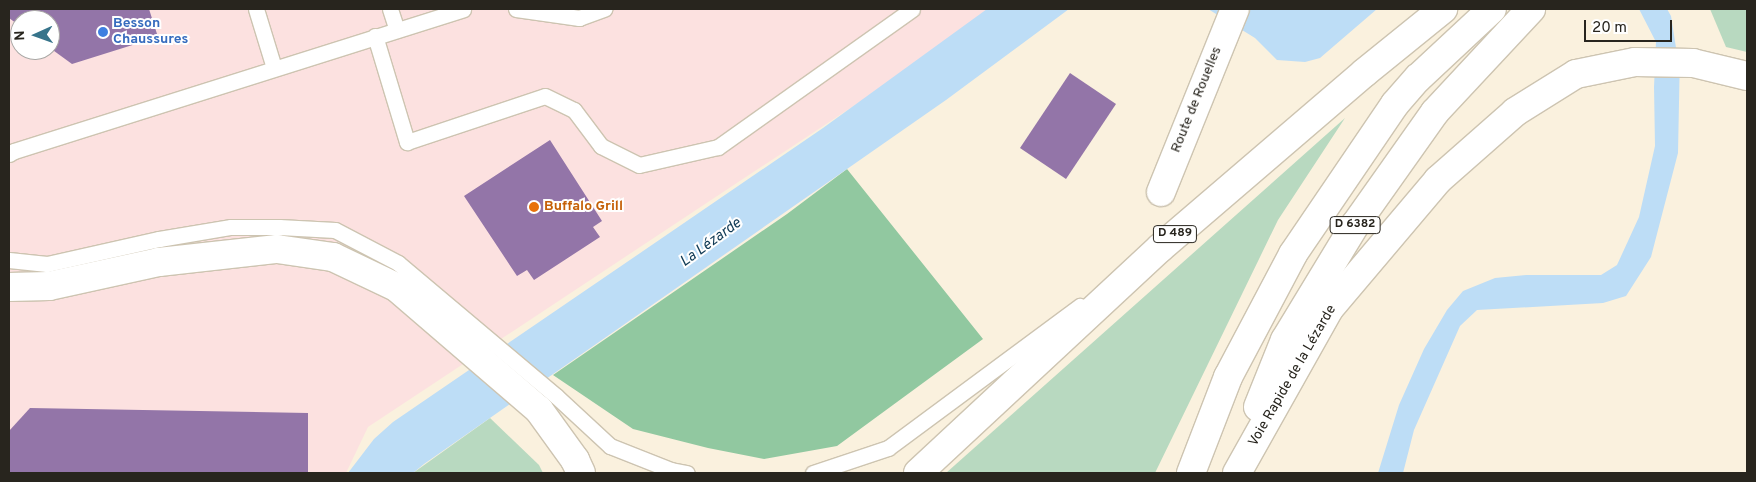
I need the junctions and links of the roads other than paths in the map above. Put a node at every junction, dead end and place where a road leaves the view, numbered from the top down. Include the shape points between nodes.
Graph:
1 (256, 9) edge
2 (390, 9) edge
3 (463, 9) edge
4 (516, 9) edge
5 (604, 9) edge
6 (912, 9) edge
7 (1443, 9) edge
8 (1492, 9) edge
9 (1531, 9) edge
10 (1230, 18) edge
11 (397, 30) junction
12 (375, 36) junction
13 (274, 68) junction
14 (1747, 76) edge
15 (9, 154) edge
16 (1161, 192) dead end
17 (1160, 248) junction
18 (9, 260) edge
19 (9, 287) edge
20 (472, 338) junction
21 (547, 403) junction
22 (581, 473) edge
23 (687, 473) edge
24 (813, 473) edge
25 (918, 473) edge
26 (1191, 473) edge
27 (1231, 473) edge
28 (1237, 473) edge

1 - 13 lane
2 - 11 lane
3 - 11 lane
4 - 5 lane via 579,18
6 - 12 lane via 718,147 639,165 600,146 574,110 545,96 407,142
7 - 17 main road, D 489
8 - 26 main road, D 6382 via 1395,104 1293,254 1228,377
9 - 27 main road, D 6382 via 1435,112 1355,225 1285,340
10 - 16 main road, Route de Rouelles
11 - 12 lane
12 - 13 lane
13 - 15 lane
14 - 28 main road, Voie Rapide de la Lézarde via 1693,63 1635,62 1576,74 1515,112 1438,180 1330,309
17 - 24 lane via 888,448
17 - 25 main road, D 489
18 - 20 lane via 47,264 231,227 335,230 398,263
19 - 20 main road via 49,286 159,262 277,249 333,257 396,287
20 - 21 main road
21 - 22 main road
21 - 23 lane via 610,446

